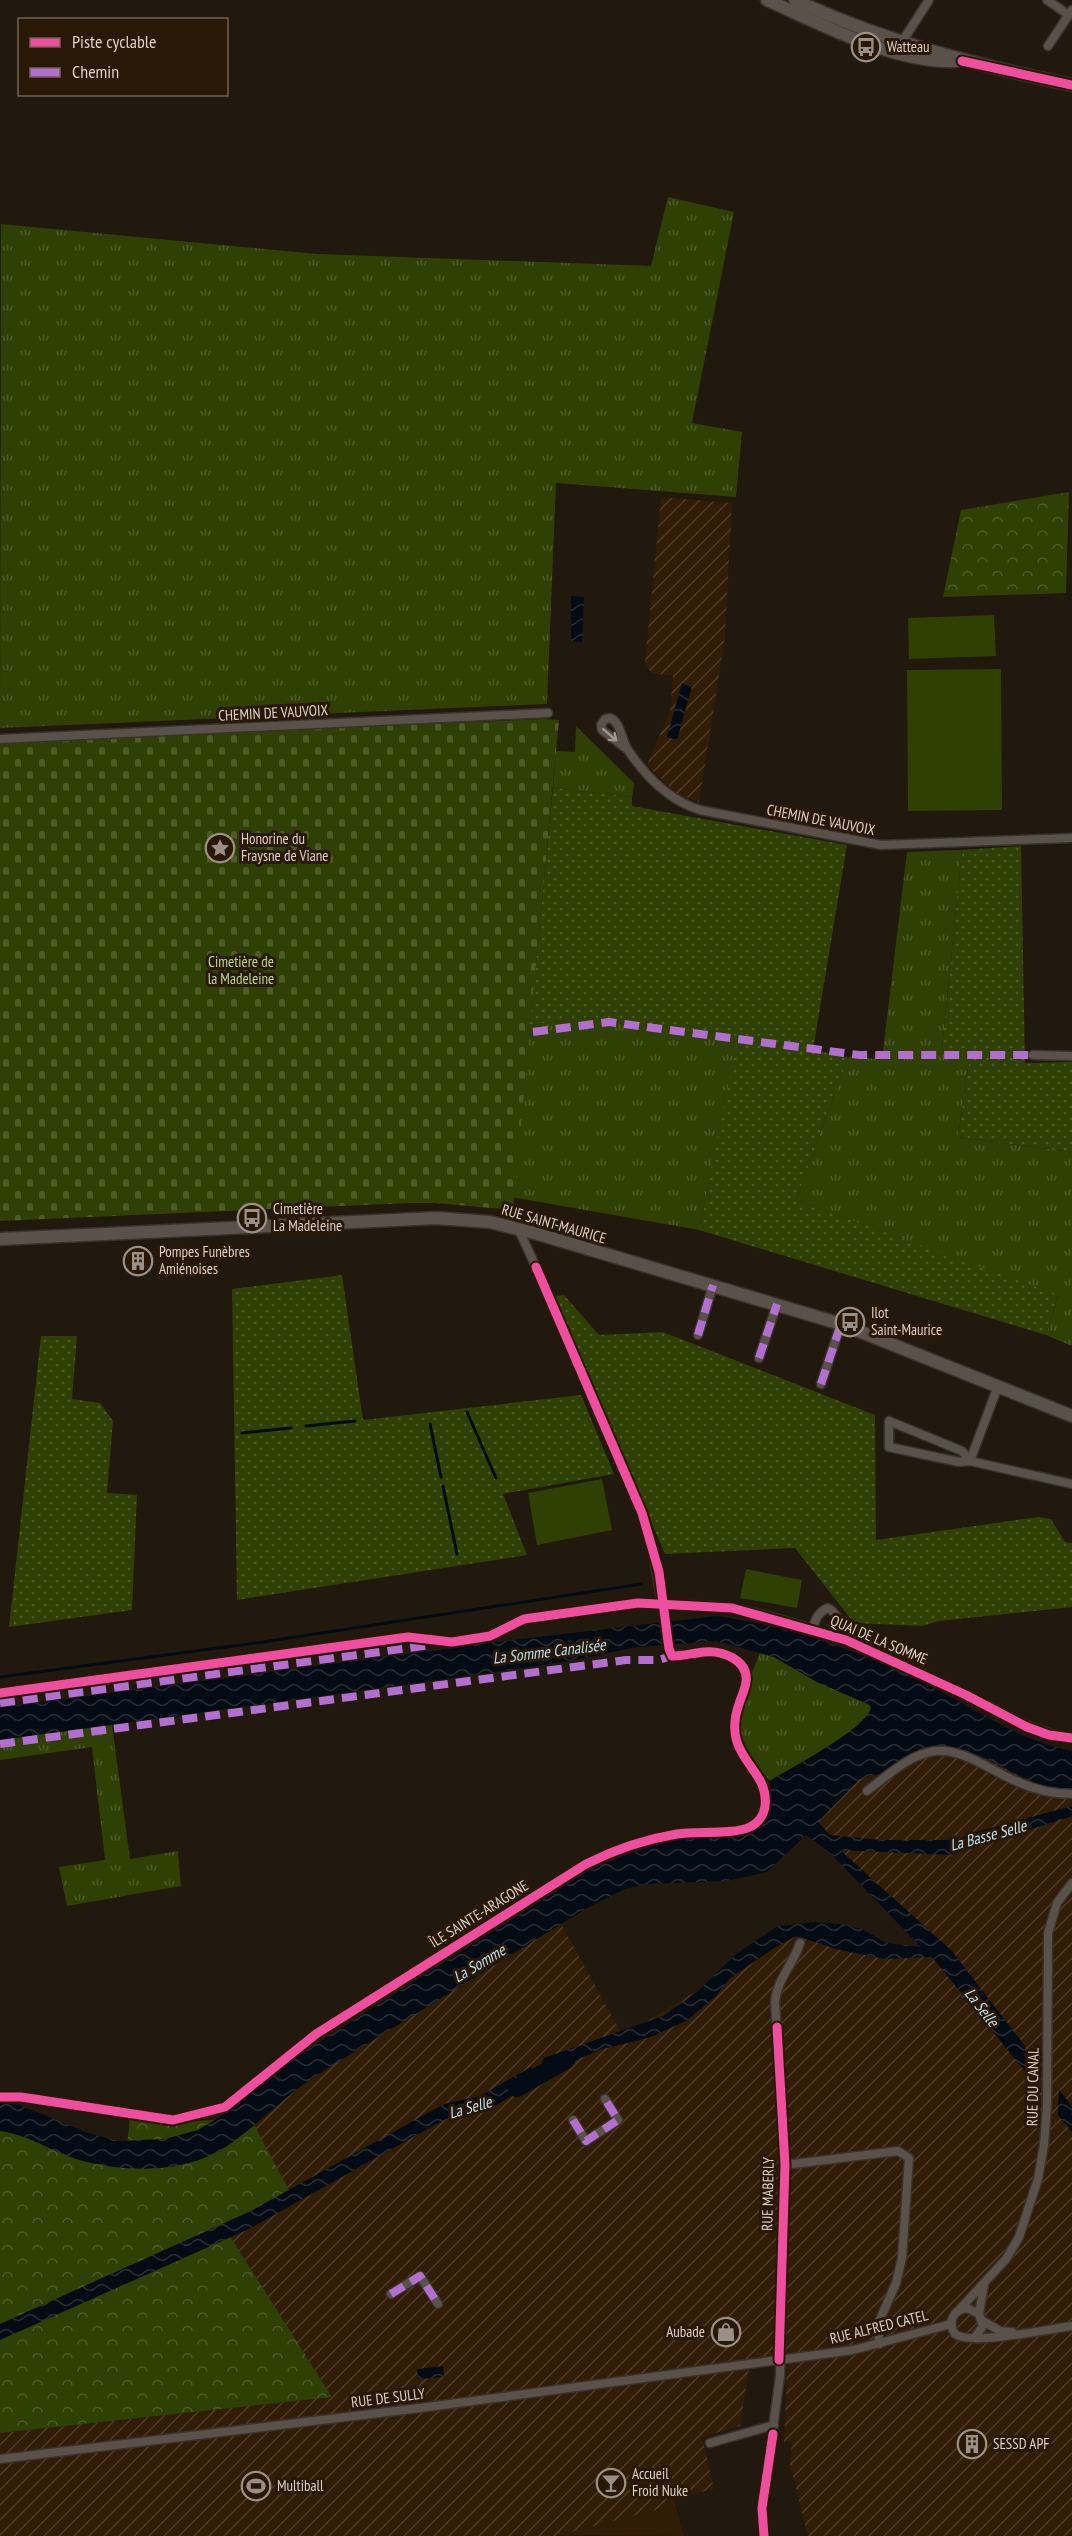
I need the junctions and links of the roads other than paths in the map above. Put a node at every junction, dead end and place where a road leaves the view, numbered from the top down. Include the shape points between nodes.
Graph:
1 (767, 0) edge
2 (795, 0) edge
3 (929, 0) edge
4 (1047, 0) edge
5 (1070, 12) edge
6 (1048, 46) dead end
7 (899, 47) junction
8 (1072, 85) edge
9 (548, 713) dead end
10 (0, 739) edge
11 (627, 749) dead end
12 (1072, 838) edge
13 (1033, 1056) dead end
14 (1072, 1056) edge
15 (518, 1228) junction
16 (0, 1239) edge
17 (536, 1267) dead end
18 (713, 1285) junction
19 (777, 1304) junction
20 (841, 1324) junction
21 (698, 1335) dead end
22 (759, 1358) dead end
23 (821, 1384) dead end
24 (998, 1386) junction
25 (1072, 1416) edge
26 (970, 1461) junction
27 (1072, 1484) edge
28 (654, 1556) dead end
29 (664, 1605) junction
30 (813, 1629) junction
31 (846, 1640) junction
32 (1072, 1738) edge
33 (867, 1791) dead end
34 (1072, 1794) edge
35 (1072, 1882) edge
36 (800, 1942) dead end
37 (0, 2097) edge
38 (605, 2099) dead end
39 (573, 2120) dead end
40 (785, 2165) junction
41 (984, 2284) junction
42 (391, 2295) dead end
43 (438, 2304) dead end
44 (958, 2310) junction
45 (981, 2317) junction
46 (951, 2324) junction
47 (1072, 2326) edge
48 (1019, 2333) junction
49 (975, 2337) junction
50 (879, 2344) junction
51 (779, 2360) junction
52 (773, 2430) junction
53 (710, 2443) dead end
54 (0, 2459) edge
55 (764, 2536) edge

1 - 7 street via 845,34
2 - 7 street
3 - 7 street
4 - 5 street
5 - 6 street
7 - 8 street via 940,62 962,61
9 - 10 street, CHEMIN DE VAUVOIX
11 - 12 street, CHEMIN DE VAUVOIX via 655,784 672,798 700,810 881,845
13 - 14 street
15 - 16 street, RUE SAINT-MAURICE via 436,1218
15 - 17 street
15 - 18 street, RUE SAINT-MAURICE
18 - 19 street, RUE SAINT-MAURICE
18 - 21 street
19 - 20 street, RUE SAINT-MAURICE
19 - 22 street
20 - 23 street
20 - 24 street, RUE SAINT-MAURICE
24 - 25 street, RUE SAINT-MAURICE
24 - 26 street
26 - 26 street via 889,1447 889,1421 962,1451
26 - 27 street
28 - 29 street
29 - 30 street, QUAI DE LA SOMME via 732,1608
29 - 37 street, ÎLE SAINTE-ARAGONE via 672,1656 722,1653 735,1659 746,1675 733,1725 738,1749 763,1791 766,1805 758,1822 747,1828 677,1834 640,1843 586,1864 316,2034 225,2107 173,2120
30 - 31 street, QUAI DE LA SOMME
30 - 31 street via 816,1618 828,1608
31 - 32 street, QUAI DE LA SOMME via 1027,1727
33 - 34 street via 912,1760 936,1751 961,1755 1036,1789
35 - 41 street, RUE DU CANAL via 1057,1903 1048,1934 1047,2105 1038,2179 1019,2237
36 - 40 street, RUE MABERLY via 794,1961 776,1988 775,2002
38 - 39 street via 618,2121 586,2141
40 - 50 street via 898,2151 909,2158 902,2258 878,2324
40 - 51 street, RUE MABERLY
41 - 44 street, RUE DU CANAL
41 - 45 street
42 - 43 street via 420,2276
44 - 45 street via 967,2308
44 - 46 street
45 - 48 street via 1000,2331
45 - 49 street via 981,2330
46 - 49 street via 959,2338
46 - 50 street, RUE ALFRED CATEL
47 - 48 street
48 - 49 street
50 - 51 street, RUE ALFRED CATEL
51 - 52 street, RUE MABERLY
51 - 54 street, RUE DE SULLY
52 - 53 street
52 - 55 street, RUE MABERLY via 762,2508

